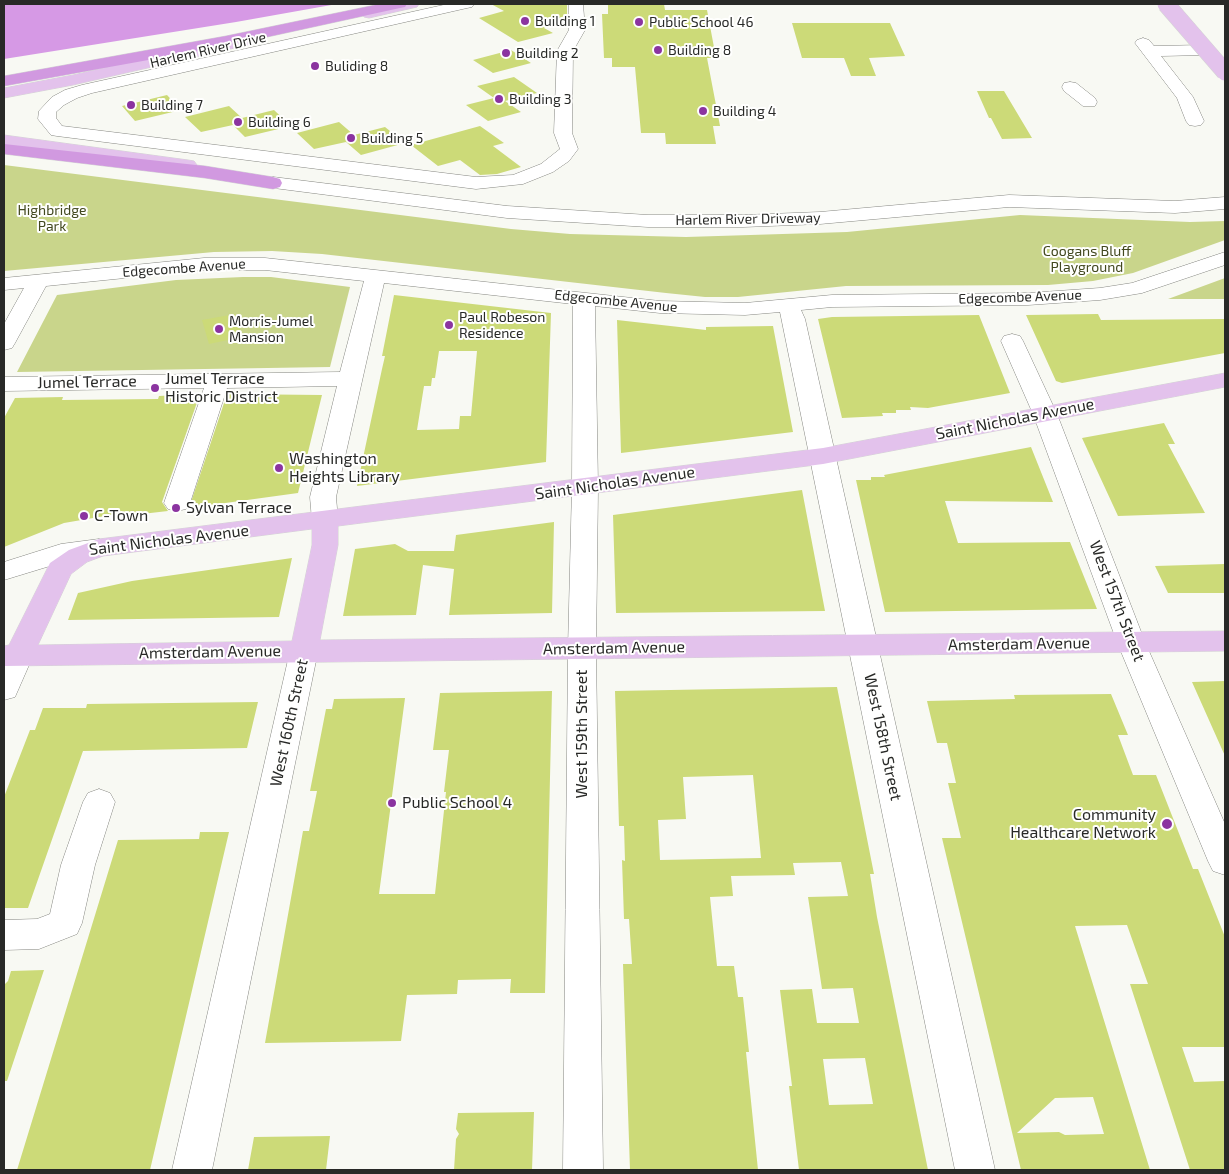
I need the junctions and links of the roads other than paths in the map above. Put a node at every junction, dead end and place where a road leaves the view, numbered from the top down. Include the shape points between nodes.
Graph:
1 (368, 4) edge
2 (400, 4) edge
3 (412, 4) edge
4 (467, 4) edge
5 (576, 4) edge
6 (1165, 4) edge
7 (1214, 55) edge
8 (4, 72) edge
9 (1225, 73) edge
10 (4, 81) edge
11 (1070, 87) dead end
12 (4, 93) edge
13 (1089, 102) dead end
14 (1195, 121) dead end
15 (4, 140) edge
16 (4, 150) edge
17 (4, 157) edge
18 (273, 183) junction
19 (1225, 203) edge
20 (1225, 258) edge
21 (376, 275) junction
22 (39, 280) junction
23 (4, 284) edge
24 (584, 298) junction
25 (788, 305) junction
26 (1012, 341) dead end
27 (4, 343) edge
28 (350, 379) junction
29 (1225, 380) edge
30 (218, 381) junction
31 (4, 384) edge
32 (1045, 414) junction
33 (822, 456) junction
34 (585, 487) junction
35 (176, 503) dead end
36 (325, 520) junction
37 (99, 548) junction
38 (4, 571) edge
39 (1225, 641) edge
40 (1131, 642) junction
41 (863, 645) junction
42 (582, 649) junction
43 (304, 651) junction
44 (11, 656) edge
45 (4, 689) edge
46 (98, 802) dead end
47 (1225, 861) edge
48 (4, 935) edge
49 (192, 1170) edge
50 (582, 1170) edge
51 (975, 1170) edge

1 - 8 highway, Harlem River Drive via 191,40
2 - 10 highway, Harlem River Drive via 226,41
3 - 12 main road, Harlem River Drive
4 - 5 street via 284,50 76,92 48,110 47,119 57,130 467,182 510,181 547,168 569,149 563,133 565,51 577,30
6 - 7 street
6 - 9 main road, bridge
7 - 9 street
7 - 14 street via 1146,47 1185,97
11 - 13 street
15 - 18 main road via 210,169
16 - 18 highway via 158,166
17 - 18 highway via 197,179
18 - 19 street, Harlem River Driveway via 514,213 648,221 814,218 1009,201 1175,206
20 - 25 street, Edgecombe Avenue via 1135,289 1100,294 1028,299 851,300
21 - 22 street, Edgecombe Avenue via 265,264 204,264
21 - 24 street, Edgecombe Avenue
21 - 28 street, West 160th Street
22 - 23 street, Edgecombe Avenue
22 - 27 street
24 - 25 street, Edgecombe Avenue via 704,309 745,310
24 - 34 street, West 159th Street
25 - 33 street, West 158th Street via 794,319
26 - 32 street, West 157th Street
28 - 30 street, Jumel Terrace
28 - 36 street, West 160th Street via 324,497
29 - 32 main road, Saint Nicholas Avenue
30 - 31 street, Jumel Terrace
30 - 35 street
32 - 33 main road, Saint Nicholas Avenue
32 - 40 street, West 157th Street
33 - 34 main road, Saint Nicholas Avenue
33 - 41 street, West 158th Street
34 - 36 main road, Saint Nicholas Avenue
34 - 42 street, West 159th Street
36 - 37 main road, Saint Nicholas Avenue
36 - 43 main road, West 160th Street via 325,545
37 - 38 street, Saint Nicholas Avenue via 61,553
37 - 44 main road via 78,556 60,569
39 - 40 main road, Amsterdam Avenue
40 - 41 main road, Amsterdam Avenue
40 - 47 street, West 157th Street
41 - 42 main road, Amsterdam Avenue
41 - 51 street, West 158th Street
42 - 43 main road, Amsterdam Avenue
42 - 50 street, West 159th Street
43 - 44 main road, Amsterdam Avenue
43 - 49 street, West 160th Street
44 - 45 street
46 - 48 street via 78,865 66,924 39,934

